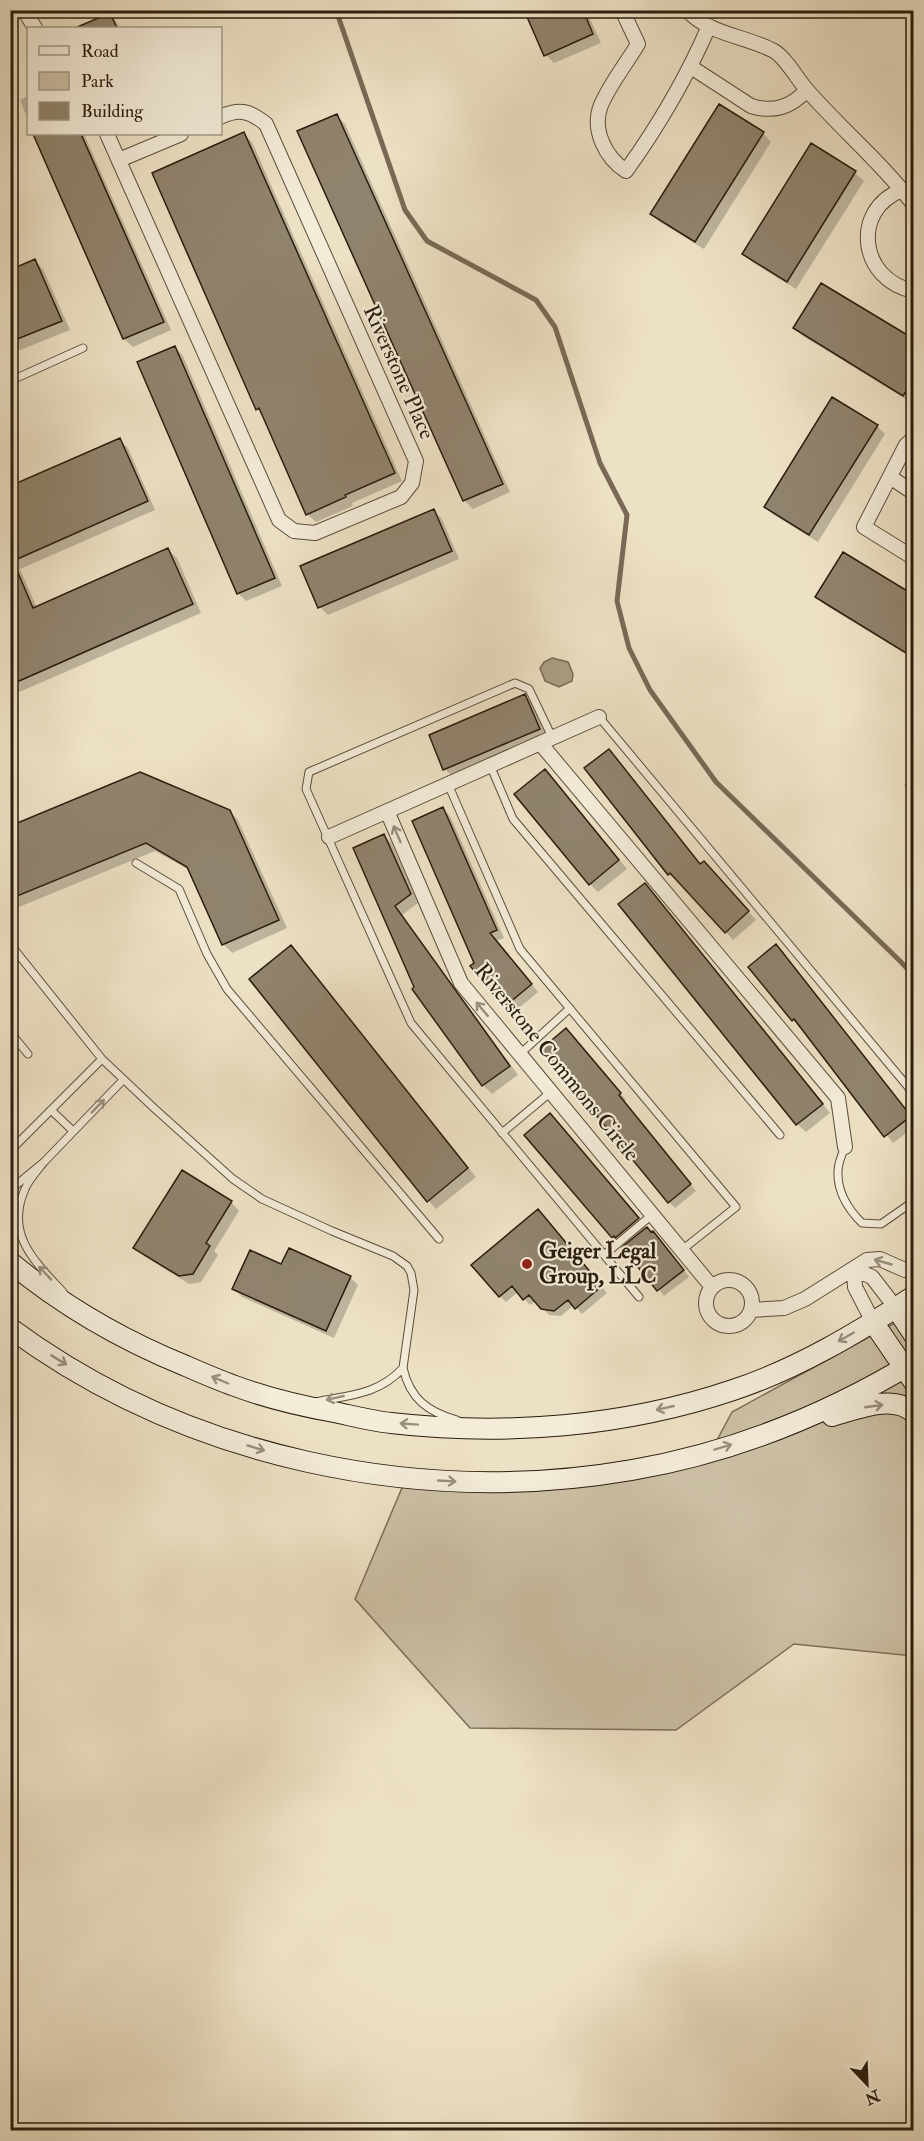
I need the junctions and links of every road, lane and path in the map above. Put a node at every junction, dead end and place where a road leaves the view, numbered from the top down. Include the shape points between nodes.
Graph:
1 (18, 10) edge
2 (24, 10) edge
3 (622, 10) edge
4 (687, 10) edge
5 (10, 14) edge
6 (709, 26) junction
7 (34, 27) edge
8 (691, 67) junction
9 (807, 90) junction
10 (222, 116) edge
11 (107, 135) edge
12 (179, 135) edge
13 (119, 160) junction
14 (902, 190) junction
15 (914, 205) edge
16 (914, 291) edge
17 (83, 348) dead end
18 (10, 381) edge
19 (914, 438) edge
20 (890, 477) junction
21 (914, 493) edge
22 (914, 558) edge
23 (599, 717) joint
24 (546, 740) junction
25 (490, 765) junction
26 (448, 784) junction
27 (387, 811) junction
28 (329, 837) junction
29 (136, 863) dead end
30 (10, 944) edge
31 (570, 1008) junction
32 (10, 1032) edge
33 (28, 1054) dead end
34 (519, 1054) junction
35 (102, 1059) junction
36 (123, 1080) junction
37 (551, 1092) junction
38 (914, 1094) edge
39 (51, 1110) junction
40 (73, 1131) junction
41 (502, 1133) junction
42 (780, 1135) dead end
43 (845, 1147) joint
44 (10, 1151) edge
45 (44, 1161) junction
46 (10, 1190) edge
47 (914, 1201) edge
48 (653, 1214) junction
49 (439, 1239) dead end
50 (682, 1250) junction
51 (604, 1254) junction
52 (10, 1262) edge
53 (854, 1269) junction
54 (914, 1270) edge
55 (712, 1287) junction
56 (914, 1296) edge
57 (639, 1297) dead end
58 (896, 1308) junction
59 (751, 1310) junction
60 (85, 1315) junction
61 (873, 1322) junction
62 (10, 1328) edge
63 (914, 1335) edge
64 (403, 1368) junction
65 (910, 1371) edge
66 (301, 1406) junction
67 (914, 1413) edge
68 (490, 1429) junction
69 (757, 1436) junction

1 - 5 street
2 - 7 street
3 - 8 street via 638,44 601,106 598,128 604,148 626,171
4 - 6 street
6 - 8 street
6 - 9 street via 776,52
8 - 9 street via 758,108 788,106
9 - 14 street
10 - 13 street, Riverstone Place via 233,111 254,114 266,124 416,461 412,483 401,497 315,532 294,531 279,520
11 - 13 street, Riverstone Place
12 - 13 street
14 - 15 street
14 - 16 street via 879,206 869,225 868,245 880,273 896,286
17 - 18 lane
19 - 20 street via 906,445
20 - 21 street
20 - 22 street via 864,527
23 - 24 street
23 - 38 lane
24 - 25 street
24 - 28 lane via 529,689 515,683 309,772 306,789
24 - 43 street via 838,1098
25 - 26 street
25 - 42 lane via 513,819
26 - 27 street
26 - 31 lane via 520,949
27 - 28 street
34 -> 27 street, Riverstone Commons Circle via 461,983
28 - 41 lane via 411,1023
29 - 49 lane via 179,889 207,954 228,989
30 - 35 lane
31 - 34 lane
31 - 50 lane via 736,1207
32 - 33 lane
34 - 37 street, Riverstone Commons Circle
35 - 36 lane
35 - 39 lane
40 -> 36 lane
36 - 64 lane via 249,1191 393,1256 407,1266 414,1290
37 - 41 lane
37 - 48 street, Riverstone Commons Circle
39 - 40 lane
39 - 44 lane
40 - 45 lane
41 - 51 lane
43 - 47 lane via 838,1169 839,1181 848,1206 862,1223 881,1224
45 - 46 lane
60 -> 45 lane via 33,1260 18,1222 26,1187
48 - 50 street, Riverstone Commons Circle
48 - 51 lane
50 - 55 street, Riverstone Commons Circle
51 - 57 lane
52 - 60 street
54 -> 53 street via 880,1259 867,1260
53 - 58 street via 873,1277
53 - 59 street via 784,1308
53 - 61 street via 855,1287
55 - 59 street via 721,1281 741,1283 752,1300
55 - 59 street via 706,1306 717,1323 736,1325
56 - 58 street
58 - 61 street
58 - 63 street
66 -> 60 street via 237,1387 174,1361 132,1343
61 - 65 street
61 -> 68 street via 779,1373 732,1391 638,1415 542,1428
62 -> 69 street via 107,1388 195,1427 285,1457 377,1475 475,1482 569,1478 634,1470
64 -> 66 lane via 392,1380 369,1392
64 - 68 lane via 411,1391 427,1408
65 - 69 street
68 -> 66 street via 390,1423
69 -> 67 street via 868,1406 892,1404

